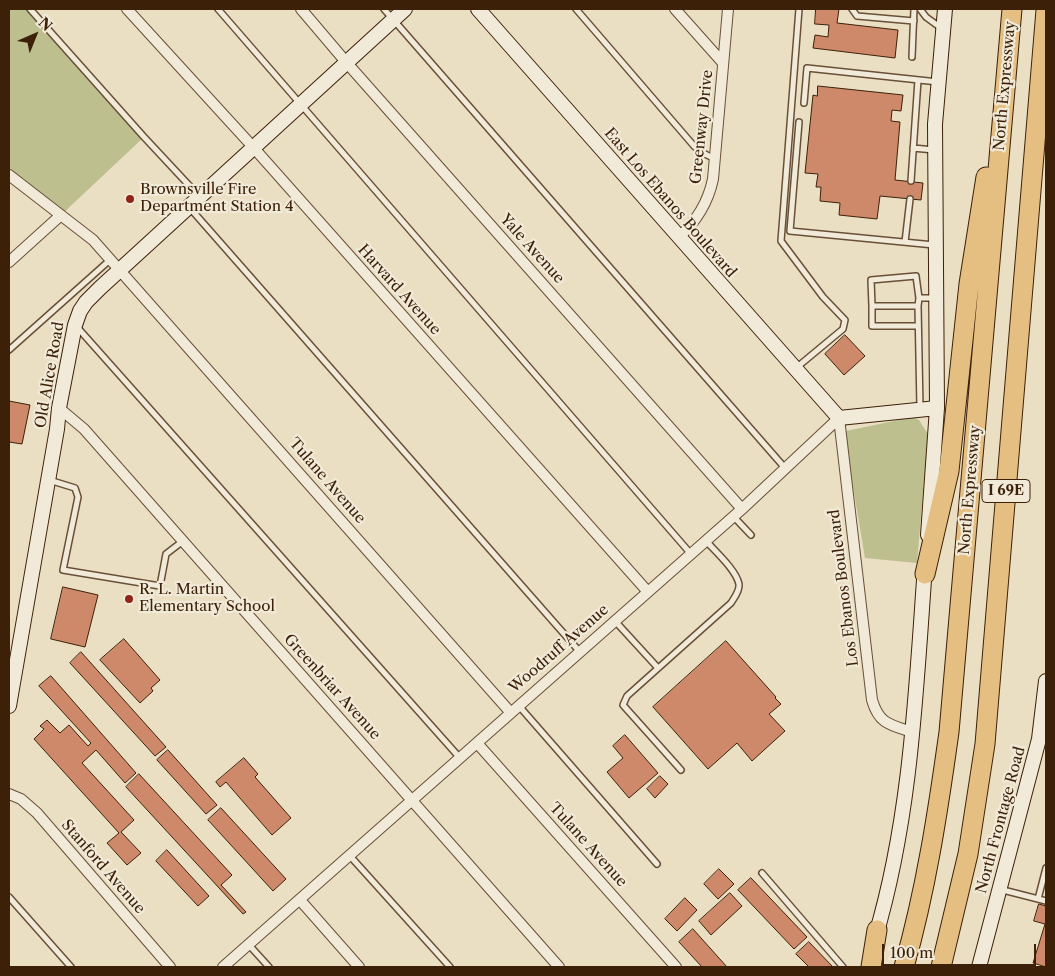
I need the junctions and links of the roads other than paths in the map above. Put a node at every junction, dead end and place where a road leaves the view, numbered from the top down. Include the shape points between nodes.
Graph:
1 (30, 9) edge
2 (127, 9) edge
3 (218, 9) edge
4 (301, 9) edge
5 (384, 9) edge
6 (405, 9) edge
7 (478, 9) edge
8 (576, 9) edge
9 (675, 9) edge
10 (728, 9) edge
11 (799, 9) edge
12 (852, 9) edge
13 (914, 9) edge
14 (920, 9) edge
15 (946, 9) edge
16 (1012, 10) edge
17 (1046, 10) edge
18 (393, 20) junction
19 (914, 21) junction
20 (944, 30) junction
21 (912, 57) dead end
22 (346, 62) junction
23 (723, 63) junction
24 (918, 80) junction
25 (939, 82) junction
26 (301, 104) junction
27 (804, 104) dead end
28 (799, 122) dead end
29 (253, 147) junction
30 (913, 148) junction
31 (935, 150) junction
32 (715, 159) junction
33 (9, 175) edge
34 (911, 181) dead end
35 (199, 196) junction
36 (910, 199) dead end
37 (189, 206) junction
38 (61, 215) junction
39 (678, 238) junction
40 (905, 242) junction
41 (936, 245) junction
42 (9, 262) edge
43 (115, 264) junction
44 (919, 298) junction
45 (936, 298) junction
46 (872, 306) junction
47 (918, 306) junction
48 (75, 325) junction
49 (918, 326) junction
50 (9, 350) edge
51 (795, 369) junction
52 (59, 408) junction
53 (937, 408) junction
54 (920, 410) junction
55 (839, 418) junction
56 (785, 468) junction
57 (48, 480) junction
58 (742, 509) junction
59 (734, 516) junction
60 (751, 535) dead end
61 (182, 540) junction
62 (706, 541) junction
63 (691, 554) junction
64 (925, 574) junction
65 (648, 592) junction
66 (616, 621) junction
67 (580, 652) junction
68 (658, 668) junction
69 (1046, 680) edge
70 (9, 706) edge
71 (515, 709) junction
72 (912, 732) junction
73 (477, 743) junction
74 (460, 759) junction
75 (681, 770) dead end
76 (9, 794) edge
77 (412, 800) junction
78 (350, 856) junction
79 (657, 864) dead end
80 (1046, 868) edge
81 (762, 873) dead end
82 (999, 889) junction
83 (9, 897) edge
84 (1038, 899) junction
85 (300, 900) junction
86 (1046, 901) edge
87 (877, 930) junction
88 (249, 945) junction
89 (71, 967) edge
90 (170, 967) edge
91 (223, 967) edge
92 (268, 967) edge
93 (359, 967) edge
94 (450, 967) edge
95 (560, 967) edge
96 (676, 967) edge
97 (843, 967) edge
98 (866, 967) edge
99 (871, 967) edge
100 (904, 967) edge
101 (941, 967) edge
102 (979, 967) edge

1 - 35 lane
2 - 29 street, Harvard Avenue
3 - 26 lane
4 - 22 street, Yale Avenue
5 - 18 lane
6 - 18 street, Old Alice Road
7 - 39 street, East Los Ebanos Boulevard
8 - 32 lane via 694,146
9 - 23 street
10 - 23 street, Greenway Drive
11 - 51 lane via 781,241 845,320 843,329
12 - 19 lane via 857,16
13 - 19 lane
14 - 20 lane
15 - 20 street
16 - 64 highway via 969,284 949,471
16 - 100 highway, North Expressway / I 69E via 949,732 922,897
17 - 101 highway, I 69E via 985,744 968,854
18 - 22 street, Old Alice Road
18 - 56 lane
19 - 21 lane
20 - 25 street
22 - 26 street, Old Alice Road
22 - 58 street, Yale Avenue
23 - 32 street, Greenway Drive
24 - 25 lane
24 - 27 lane via 807,68
24 - 30 lane
25 - 31 street
26 - 29 street, Old Alice Road
26 - 63 lane
28 - 40 lane via 790,231
29 - 35 street, Old Alice Road
29 - 65 street, Harvard Avenue
30 - 31 lane
30 - 34 lane
31 - 41 street
32 - 39 street, Greenway Drive via 706,203 695,221
33 - 38 street, Tulane Avenue
35 - 37 street, Old Alice Road
36 - 40 lane
37 - 43 street, Old Alice Road
37 - 67 lane
38 - 42 street
38 - 43 street, Tulane Avenue via 93,240
39 - 51 street, East Los Ebanos Boulevard
40 - 41 lane
41 - 45 street
43 - 48 street, Old Alice Road via 80,311
43 - 50 lane
43 - 71 street, Tulane Avenue
44 - 45 lane
44 - 46 lane via 916,276 871,280
44 - 47 lane
45 - 53 street
46 - 47 lane
46 - 49 lane via 872,326
47 - 49 lane
48 - 52 street, Old Alice Road
48 - 74 lane
49 - 54 lane
51 - 55 street, East Los Ebanos Boulevard
52 - 57 street, Old Alice Road
52 - 61 street, Greenbriar Avenue via 84,429
53 - 54 street
53 - 64 street
54 - 55 street
55 - 56 street, Woodruff Avenue
55 - 72 street, Los Ebanos Boulevard via 872,700 876,712 888,725
56 - 58 street, Woodruff Avenue
57 - 61 lane via 75,488 78,497 63,570 160,586 166,554
57 - 70 street, Old Alice Road
58 - 59 street, Woodruff Avenue
59 - 60 lane
59 - 62 street, Woodruff Avenue
61 - 77 street, Greenbriar Avenue
62 - 63 street, Woodruff Avenue
62 - 68 lane via 728,566 739,584 738,590 731,603
63 - 65 street, Woodruff Avenue
64 - 72 street
65 - 66 street, Woodruff Avenue
66 - 67 street, Woodruff Avenue
66 - 68 lane
67 - 71 street, Woodruff Avenue
68 - 75 lane via 627,696 623,705
69 - 82 street, North Frontage Road via 1039,739
71 - 73 street, Woodruff Avenue
71 - 79 lane
72 - 87 street via 893,865
73 - 74 street, Woodruff Avenue
73 - 96 street, Tulane Avenue
74 - 77 street, Woodruff Avenue
76 - 90 street, Stanford Avenue via 21,799 37,814
77 - 78 street, Woodruff Avenue
77 - 95 street, Greenbriar Avenue
78 - 85 street, Woodruff Avenue
78 - 94 lane
80 - 84 lane
81 - 97 lane
82 - 84 lane
82 - 102 street, North Frontage Road
83 - 89 lane
84 - 86 lane
85 - 88 street, Woodruff Avenue
85 - 93 street
87 - 98 street
87 - 99 highway
88 - 91 street, Woodruff Avenue
88 - 92 lane

